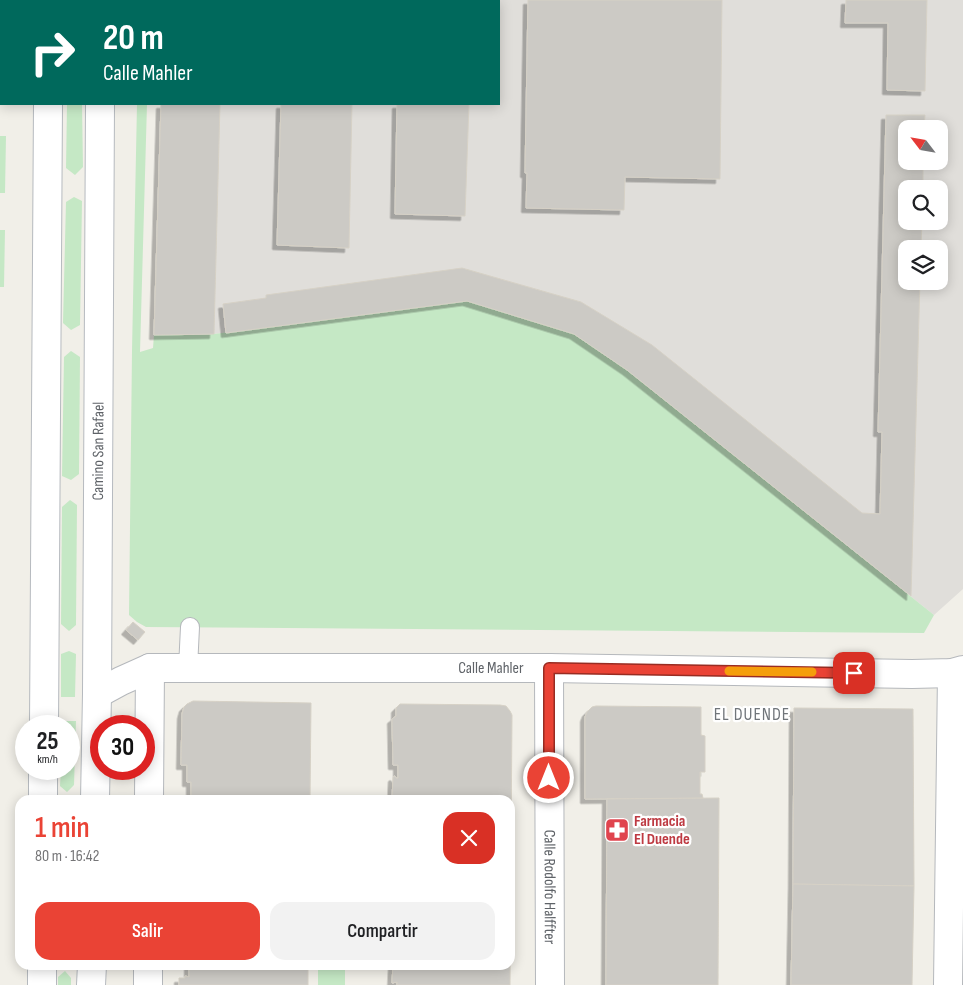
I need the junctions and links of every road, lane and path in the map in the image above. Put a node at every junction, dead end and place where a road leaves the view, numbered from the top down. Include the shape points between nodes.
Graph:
1 (48, 105) edge
2 (100, 105) edge
3 (190, 627) dead end
4 (150, 668) junction
5 (188, 668) junction
6 (549, 668) junction
7 (957, 672) edge
8 (97, 694) junction
9 (44, 715) edge
10 (43, 780) edge
11 (43, 795) edge
12 (95, 795) edge
13 (149, 795) edge
14 (42, 970) edge
15 (92, 970) edge
16 (148, 970) edge
17 (42, 985) edge
18 (92, 985) edge
19 (148, 985) edge
20 (550, 985) edge
21 (948, 985) edge

1 - 9 street
2 - 8 street, Camino San Rafael
3 - 5 lane
4 - 5 street, Calle Mahler
4 - 8 street, Calle Mahler
4 - 13 street
5 - 6 street, Calle Mahler
6 - 7 street, Calle Mahler
6 - 20 street, Calle Rodolfo Halffter
7 - 21 street
8 - 12 street, Camino San Rafael
10 - 11 street
14 - 17 street
15 - 18 street
16 - 19 street

